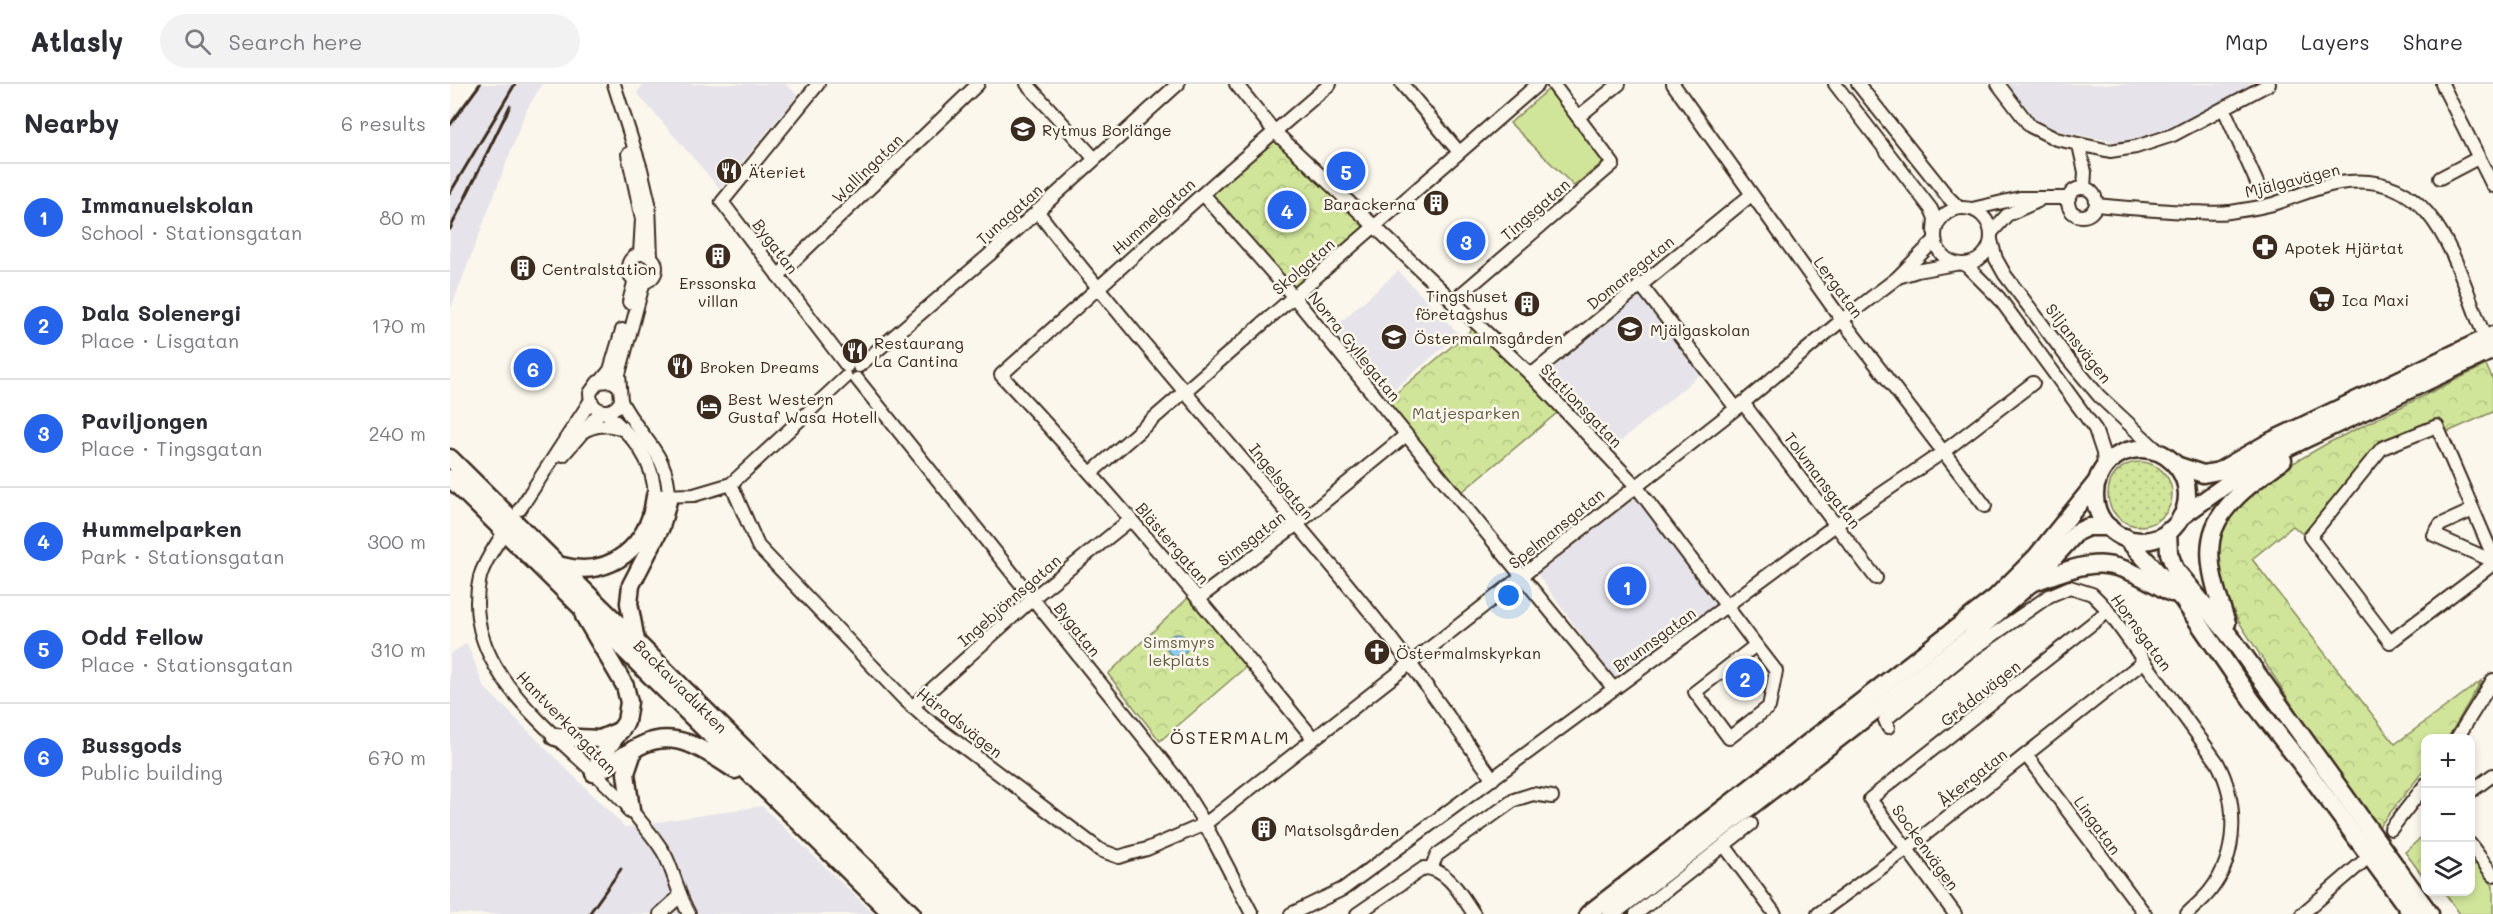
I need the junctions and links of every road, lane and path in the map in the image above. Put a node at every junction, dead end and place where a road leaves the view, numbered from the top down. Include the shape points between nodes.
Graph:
1 (606, 84) edge
2 (614, 84) edge
3 (818, 84) edge
4 (978, 84) edge
5 (1027, 84) edge
6 (1178, 84) edge
7 (1236, 84) edge
8 (1330, 84) edge
9 (1402, 84) edge
10 (1538, 84) edge
11 (1553, 84) edge
12 (1618, 84) edge
13 (1673, 84) edge
14 (1835, 84) edge
15 (1858, 84) edge
16 (1998, 84) edge
17 (2269, 84) edge
18 (2442, 84) edge
19 (2224, 109) junction
20 (1578, 117) junction
21 (1274, 131) junction
22 (2079, 145) junction
23 (1459, 152) junction
24 (1094, 158) junction
25 (2478, 158) junction
26 (2440, 178) dead end
27 (2257, 183) dead end
28 (2493, 186) edge
29 (2084, 188) junction
30 (1203, 194) junction
31 (1751, 195) junction
32 (2069, 198) junction
33 (2045, 199) junction
34 (2096, 205) junction
35 (1959, 208) junction
36 (1972, 209) junction
37 (1037, 211) junction
38 (1374, 226) junction
39 (1934, 236) junction
40 (1991, 236) junction
41 (646, 256) junction
42 (1960, 264) junction
43 (778, 276) junction
44 (1897, 278) junction
45 (639, 280) junction
46 (1640, 284) junction
47 (1098, 289) junction
48 (1293, 296) junction
49 (1452, 302) junction
50 (1842, 320) junction
51 (2487, 333) edge
52 (2493, 350) edge
53 (852, 372) junction
54 (1001, 375) joint
55 (1531, 375) junction
56 (602, 380) junction
57 (2033, 383) dead end
58 (620, 387) junction
59 (1186, 391) junction
60 (591, 400) junction
61 (621, 401) junction
62 (1740, 406) junction
63 (603, 412) junction
64 (2333, 426) junction
65 (582, 432) junction
66 (627, 432) junction
67 (1406, 435) junction
68 (1943, 452) junction
69 (2160, 453) junction
70 (450, 458) edge
71 (2176, 465) junction
72 (1091, 473) junction
73 (2101, 474) junction
74 (450, 478) edge
75 (731, 484) junction
76 (1636, 486) junction
77 (531, 492) junction
78 (662, 497) junction
79 (1985, 506) dead end
80 (520, 509) dead end
81 (2473, 510) junction
82 (2181, 517) junction
83 (1130, 520) junction
84 (1837, 524) junction
85 (1296, 525) junction
86 (2109, 527) junction
87 (2168, 531) junction
88 (501, 537) dead end
89 (2125, 537) junction
90 (2493, 555) edge
91 (2493, 562) edge
92 (562, 566) junction
93 (1523, 575) junction
94 (1876, 578) dead end
95 (2031, 583) junction
96 (1199, 598) junction
97 (575, 599) junction
98 (1032, 599) junction
99 (2183, 600) junction
100 (1727, 606) junction
101 (2108, 611) junction
102 (2233, 640) junction
103 (636, 641) junction
104 (1756, 645) junction
105 (2143, 662) junction
106 (1410, 664) junction
107 (2493, 680) edge
108 (1614, 689) junction
109 (912, 707) junction
110 (1888, 728) dead end
111 (621, 730) junction
112 (2459, 734) edge
113 (555, 737) junction
114 (1313, 738) junction
115 (634, 749) junction
116 (2026, 755) junction
117 (594, 773) junction
118 (2493, 775) edge
119 (1493, 779) junction
120 (763, 788) junction
121 (2423, 788) edge
122 (2475, 788) edge
123 (1552, 797) dead end
124 (1870, 799) joint
125 (631, 810) junction
126 (1205, 824) junction
127 (1751, 824) dead end
128 (2391, 829) dead end
129 (1724, 845) junction
130 (1907, 849) junction
131 (2475, 851) edge
132 (2365, 860) dead end
133 (1431, 868) junction
134 (2493, 875) edge
135 (680, 897) junction
136 (660, 914) edge
137 (689, 914) edge
138 (892, 914) edge
139 (912, 914) edge
140 (1252, 914) edge
141 (1291, 914) edge
142 (1357, 914) edge
143 (1474, 914) edge
144 (1588, 914) edge
145 (1611, 914) edge
146 (1636, 914) edge
147 (1775, 914) edge
148 (1818, 914) edge
149 (1955, 914) edge
150 (2145, 914) edge
151 (2187, 914) edge
152 (2302, 914) edge
153 (2412, 914) edge
154 (2430, 914) edge

1 - 41 street via 629,158
2 - 41 street via 649,204
3 - 43 street, Bygatan via 722,202
4 - 43 street, Wallingatan
5 - 24 street
6 - 24 street, Tunagatan
7 - 21 street, Stationsgatan
8 - 21 street, Hummelgatan
9 - 23 street
10 - 23 street, Skolgatan
11 - 20 street
12 - 20 street
13 - 31 street, Lergatan
14 - 39 street via 1931,209
15 - 35 street
16 - 22 street via 2030,126 2055,140
17 - 19 street
18 - 25 street
19 - 22 street via 2173,135 2136,147 2110,151
19 - 27 street
20 - 49 street, Tingsgatan via 1613,164
21 - 30 street, Hummelgatan
21 - 38 street, Stationsgatan
22 - 29 street
23 - 38 street, Skolgatan
24 - 37 street, Tunagatan
25 - 26 street
25 - 28 street
29 - 32 street via 2074,190
29 - 34 street via 2092,192
30 - 47 street, Hummelgatan
30 - 48 street, Norra Gyllegatan
31 - 46 street, Domaregatan
31 - 50 street, Lergatan
32 - 33 street
32 - 34 street via 2069,208 2081,217 2089,215
33 - 36 street via 2020,198
33 - 40 street via 2007,215
34 - 51 street, Mjälgavägen via 2225,213 2271,205 2338,183 2382,184 2417,202 2446,237
35 - 36 street
35 - 39 street via 1943,216
36 - 40 street via 1985,218
37 - 47 street, Ingelsgatan
37 - 53 street, Tunagatan
38 - 48 street, Skolgatan
38 - 49 street, Stationsgatan
39 - 42 street via 1941,255
39 - 44 street, Spelmansgatan
40 - 42 street via 1983,257
40 - 69 street, Siljansvägen via 1996,259 2005,275 2076,368 2099,396
41 - 45 street via 655,264 655,273
41 - 45 street via 633,257 629,263 629,272
42 - 44 street, Spelmansgatan
42 - 73 street via 1999,298 2095,429 2103,453
43 - 53 street, Bygatan
44 - 50 street, Spelmansgatan
45 - 56 street via 610,370
45 - 58 street via 619,374
46 - 55 street, Domaregatan
46 - 62 street, Tolvmansgatan
47 - 54 street, Hummelgatan
47 - 59 street, Ingelsgatan
48 - 59 street, Skolgatan
48 - 67 street, Norra Gyllegatan
49 - 55 street, Stationsgatan
50 - 62 street, Spelmansgatan
50 - 68 street, Lergatan
51 - 71 highway via 2219,471 2203,474
52 - 64 highway
53 - 75 street, Tunagatan
53 - 98 street, Bygatan
54 - 72 street, Blästergatan
55 - 76 street, Stationsgatan
56 - 58 street
56 - 60 street via 592,389
57 - 68 street, Brunnsgatan
58 - 61 street
59 - 72 street, Skolgatan
59 - 85 street, Ingelsgatan
60 - 63 street
60 - 77 street
61 - 63 street via 615,409
61 - 78 street via 663,464 669,486
62 - 76 street, Spelmansgatan
62 - 84 street, Tolvmansgatan
63 - 65 street
63 - 66 street
64 - 82 highway via 2245,471
64 - 102 highway via 2239,495 2219,517 2210,545 2210,572
65 - 66 street via 604,425
65 - 77 street
66 - 78 street via 648,462
67 - 85 street, Simsgatan
67 - 93 street, Norra Gyllegatan
68 - 79 street, Lergatan
68 - 84 street, Brunnsgatan
69 - 71 highway
69 - 73 highway via 2130,450 2115,457
70 - 92 highway, Backaviadukten
71 - 82 highway via 2187,491
72 - 83 street, Blästergatan
73 - 86 highway via 2097,508
73 - 144 highway via 2036,557 1996,597
74 - 97 highway, Backaviadukten
75 - 78 street, Tunagatan via 694,495
75 - 109 street, Häradsvägen via 758,546
76 - 93 street, Spelmansgatan
76 - 100 street, Stationsgatan
77 - 80 street
78 - 92 highway via 637,542 622,556 589,570
78 - 103 highway via 661,527 631,585 629,603
81 - 90 street
81 - 91 street via 2440,525 2434,535
81 - 91 street via 2437,426 2382,448 2310,537 2390,642
82 - 87 highway
83 - 96 street, Blästergatan
83 - 98 street, Ingebjörnsgatan
84 - 94 street, Tolvmansgatan
84 - 100 street, Brunnsgatan
85 - 96 street, Simsgatan
85 - 106 street, Ingelsgatan
86 - 89 highway
86 - 95 highway via 2088,527 2077,532
87 - 89 highway via 2148,540
87 - 102 highway via 2169,553 2175,569
88 - 113 street, Hantverkargatan via 480,578 480,626 501,678
89 - 99 highway
92 - 103 highway, Backaviadukten
93 - 106 street, Spelmansgatan
93 - 108 street, Norra Gyllegatan
95 - 99 highway via 2076,567 2103,563 2129,570
95 - 145 highway via 1968,638
96 - 114 street, Blästergatan
97 - 111 highway via 625,686 629,710
97 - 120 highway, Backaviadukten
98 - 109 street, Ingebjörnsgatan
98 - 126 street, Bygatan via 1177,779
99 - 153 highway via 2253,702
100 - 104 street, Stationsgatan
100 - 108 street, Brunnsgatan
101 - 105 street, Hornsgatan
101 - 110 street, Hornsgatan via 2092,594 2070,587 2049,596 1966,654 1885,720
101 - 124 street, Grådavägen
102 - 154 highway
103 - 139 highway, Backaviadukten
104 - 104 street, Stationsgatan via 1776,671 1769,707 1729,738 1695,692
105 - 116 street, Åkergatan
105 - 151 street, Hornsgatan via 2217,762 2231,798 2233,826 2227,859 2211,890
106 - 114 street, Spelmansgatan
106 - 119 street, Ingelsgatan
107 - 112 street
108 - 119 street, Brunnsgatan
109 - 126 street, Häradsvägen via 1110,855 1119,857 1147,849
111 - 113 highway via 600,739
111 - 117 highway
113 - 117 street, Hantverkargatan
114 - 126 street, Spelmansgatan
115 - 117 highway
115 - 120 highway via 656,740 690,743
115 - 125 highway via 626,773
116 - 130 street, Åkergatan
116 - 150 street, Lingatan
117 - 125 street, Hantverkargatan
118 - 122 street
119 - 141 street, Brunnsgatan via 1343,889
120 - 138 highway, Backaviadukten
121 - 128 street
123 - 133 street via 1533,794 1514,800 1437,855
124 - 130 street, Sockenvägen
125 - 135 street, Hantverkargatan via 666,857
126 - 140 street, Bygatan
127 - 129 street
129 - 146 street
129 - 147 street
130 - 148 street, Åkergatan
130 - 149 street, Sockenvägen
131 - 134 street
132 - 152 street
133 - 142 street via 1416,871
133 - 143 street via 1446,877
135 - 136 street
135 - 137 street, Hantverkargatan

